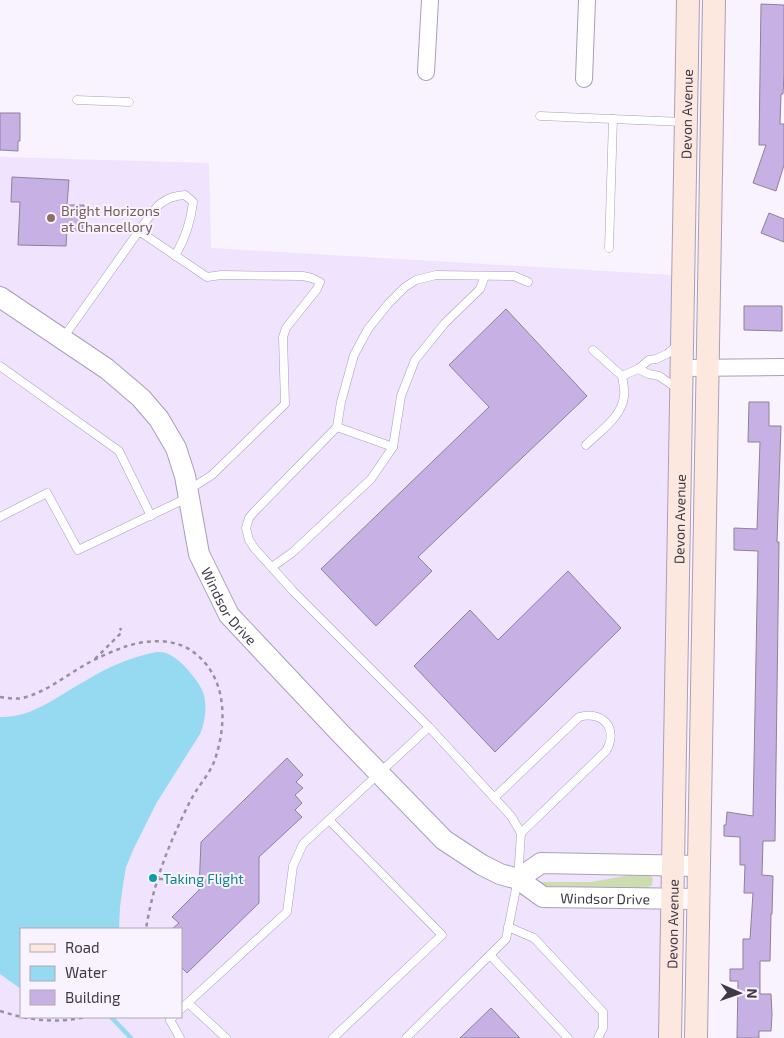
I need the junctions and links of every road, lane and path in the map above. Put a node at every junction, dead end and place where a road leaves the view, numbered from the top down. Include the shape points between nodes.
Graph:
1 (430, 0) edge
2 (587, 0) edge
3 (688, 0) edge
4 (714, 0) edge
5 (426, 72) dead end
6 (584, 79) dead end
7 (77, 100) dead end
8 (129, 102) dead end
9 (540, 116) dead end
10 (613, 119) junction
11 (686, 122) junction
12 (139, 231) junction
13 (610, 248) dead end
14 (175, 256) junction
15 (486, 276) junction
16 (528, 282) dead end
17 (0, 297) edge
18 (62, 339) junction
19 (682, 343) junction
20 (593, 350) dead end
21 (0, 366) edge
22 (784, 367) edge
23 (682, 368) junction
24 (708, 368) junction
25 (638, 369) junction
26 (622, 376) junction
27 (681, 391) junction
28 (337, 427) junction
29 (586, 445) dead end
30 (393, 448) junction
31 (188, 494) junction
32 (151, 516) junction
33 (0, 517) edge
34 (272, 567) junction
35 (120, 628) dead end
36 (94, 661) junction
37 (0, 697) edge
38 (429, 727) junction
39 (379, 774) junction
40 (494, 798) junction
41 (329, 820) junction
42 (521, 833) junction
43 (673, 865) junction
44 (699, 866) junction
45 (200, 878) dead end
46 (159, 879) junction
47 (518, 879) junction
48 (672, 898) junction
49 (699, 898) junction
50 (508, 927) junction
51 (146, 928) edge
52 (490, 955) junction
53 (188, 1003) junction
54 (182, 1008) edge
55 (0, 1011) edge
56 (20, 1017) edge
57 (29, 1018) edge
58 (78, 1018) edge
59 (172, 1018) edge
60 (180, 1038) edge
61 (226, 1038) edge
62 (333, 1038) edge
63 (406, 1038) edge
64 (568, 1038) edge
65 (598, 1038) edge
66 (670, 1038) edge
67 (696, 1038) edge

1 - 5 street
2 - 6 street
3 - 11 main road, Devon Avenue
4 - 24 main road, Devon Avenue
7 - 8 lane
9 - 10 lane
10 - 11 lane
10 - 13 lane
11 - 19 main road, Devon Avenue
12 - 14 lane
12 - 14 lane via 160,202 171,196 185,195 193,202 191,218
12 - 18 lane
14 - 31 lane via 207,277 303,276 320,282 286,328 283,337 285,404
15 - 16 lane via 514,276
15 - 28 lane via 436,275 416,280 394,298 368,330 354,355
15 - 30 lane via 480,289 445,323 415,360 400,396
17 - 18 street, Windsor Drive
18 - 31 street, Windsor Drive via 107,369 141,398 159,419 176,448 186,476
19 - 23 main road, Devon Avenue
19 - 25 lane via 667,354 648,360
20 - 26 lane
21 - 32 lane via 119,451
22 - 24 street
23 - 24 street
23 - 27 main road, Devon Avenue
24 - 44 main road, Devon Avenue
25 - 26 lane
25 - 27 lane via 659,376
26 - 29 lane via 624,395 620,408 614,419
27 - 43 main road, Devon Avenue
28 - 30 lane
28 - 34 lane via 249,518 246,528 249,540
30 - 34 lane via 371,479 293,552
31 - 32 lane
31 - 39 street, Windsor Drive via 199,554 229,615
32 - 33 lane via 78,550 47,493
34 - 38 lane
35 - 36 path via 122,632
36 - 37 path via 25,698
36 - 46 path via 126,646 169,642 182,645 202,659 218,686 224,719 214,763 174,834
38 - 39 lane
38 - 40 lane
39 - 41 lane
39 - 47 street, Windsor Drive via 444,840 482,866
40 - 42 lane
40 - 42 lane via 579,716 594,715 606,723 611,737 606,751
41 - 53 lane via 303,844 293,866 287,912
41 - 62 lane via 442,935
42 - 47 lane
43 - 44 street
43 - 47 street via 542,863
43 - 48 main road, Devon Avenue
44 - 49 main road, Devon Avenue
45 - 46 path
46 - 51 path
47 - 48 street, Windsor Drive via 543,897
47 - 50 lane
48 - 49 street, Windsor Drive
48 - 66 main road, Devon Avenue
49 - 67 main road, Devon Avenue
50 - 52 lane via 506,940
50 - 65 lane via 534,938 602,1012 603,1028
52 - 63 lane
52 - 64 lane
53 - 54 lane
53 - 61 lane
55 - 56 path
57 - 58 path via 59,1021
59 - 60 lane via 170,1020

